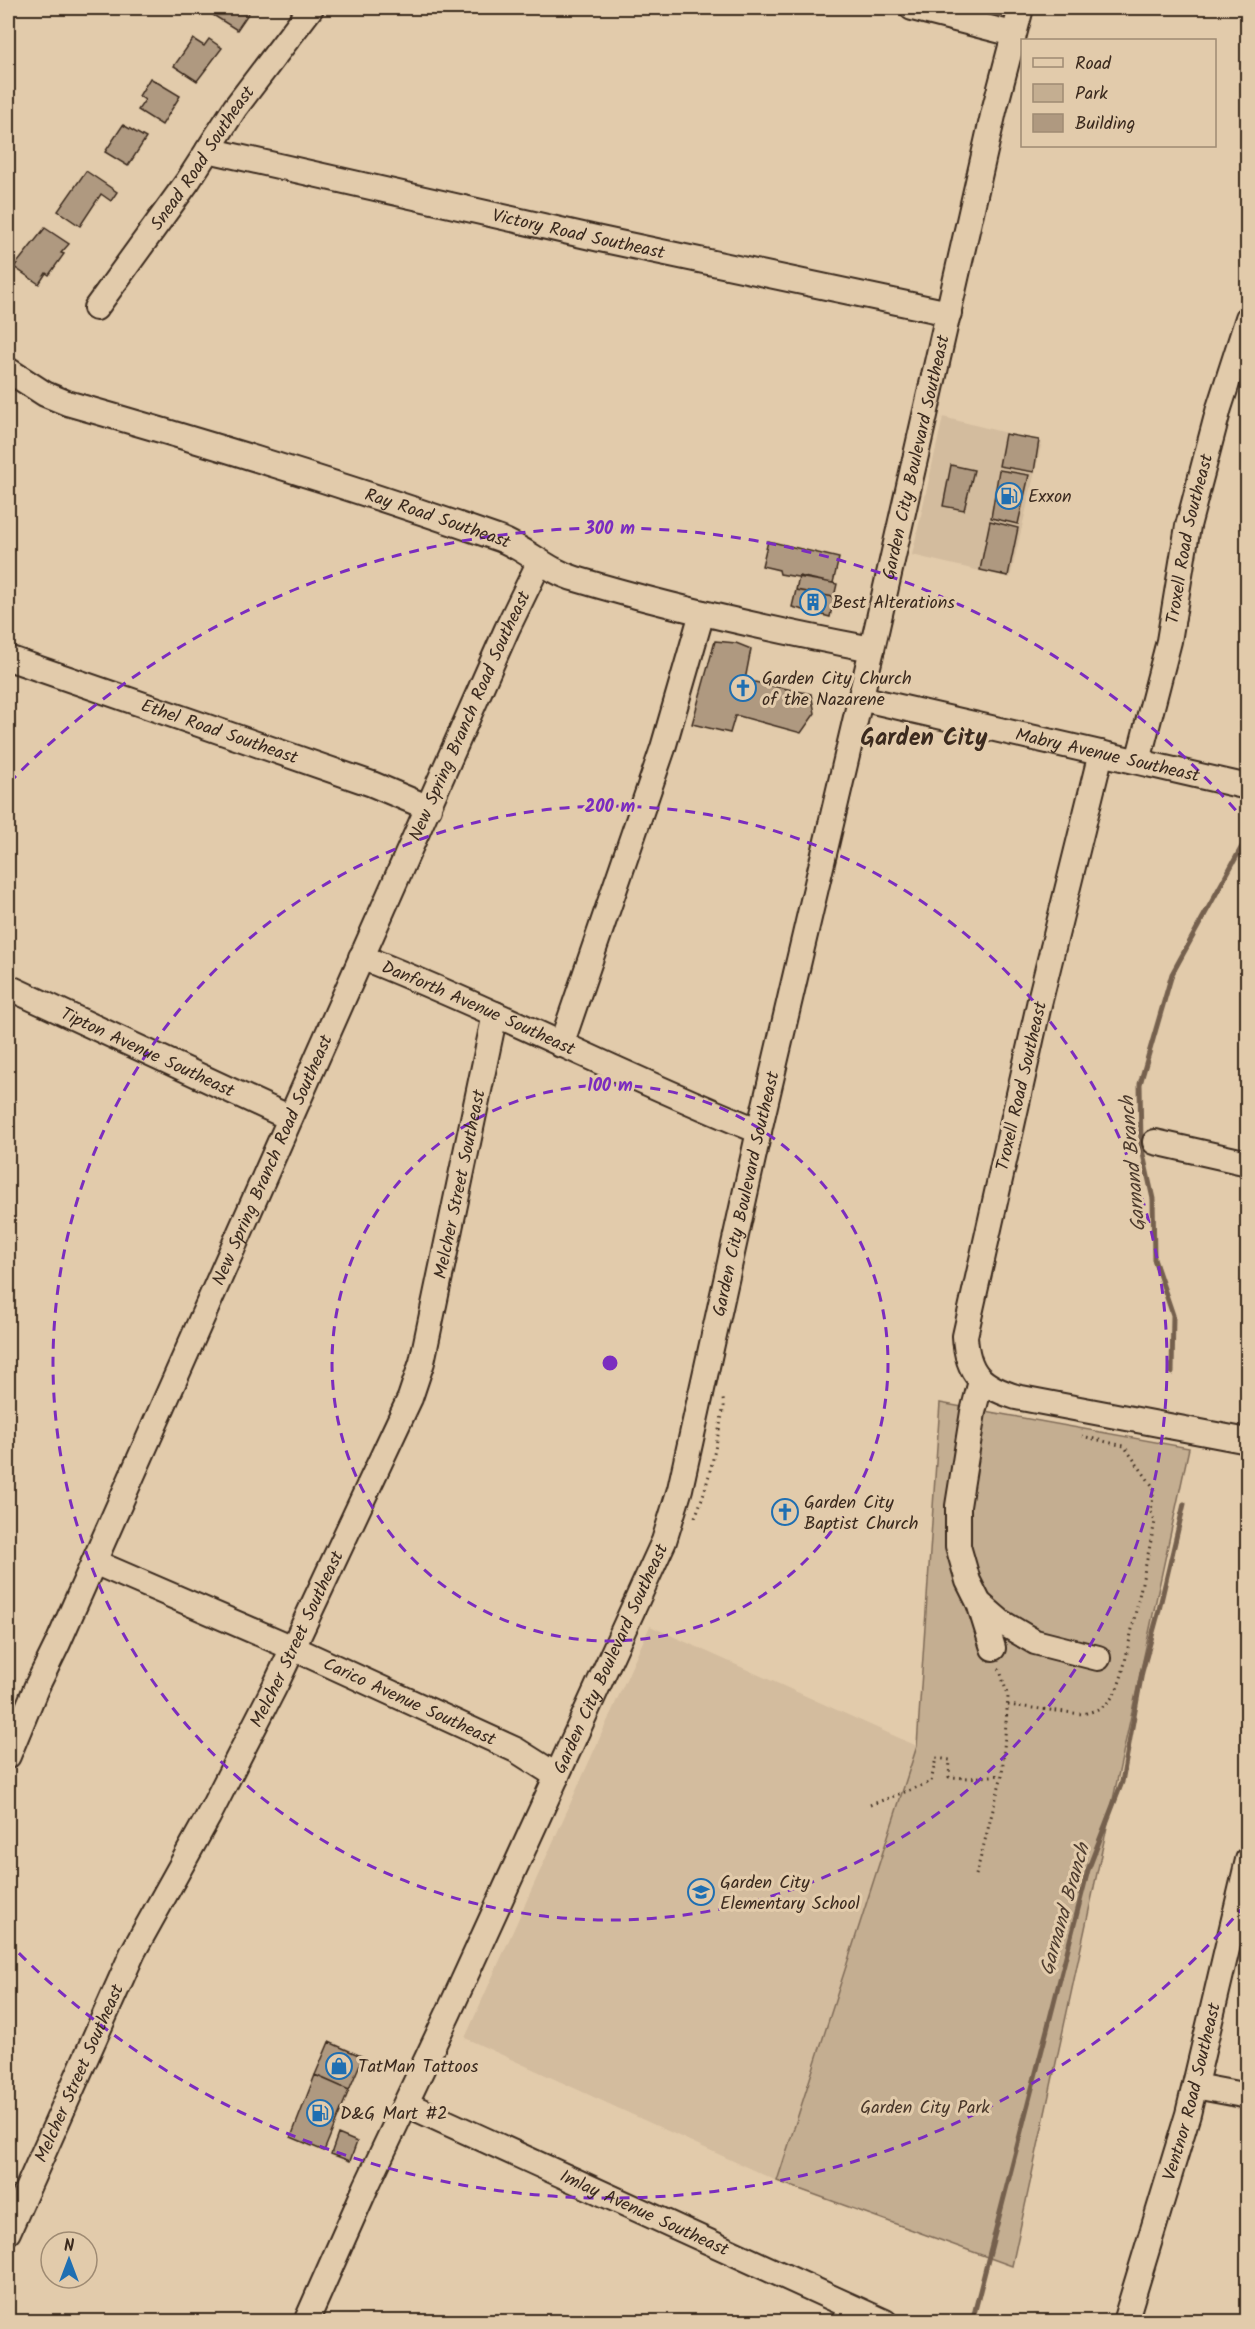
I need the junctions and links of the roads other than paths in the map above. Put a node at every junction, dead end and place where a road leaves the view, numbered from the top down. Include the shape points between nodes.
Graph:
1 (311, 8) edge
2 (912, 8) edge
3 (1021, 8) edge
4 (1013, 34) junction
5 (208, 150) junction
6 (96, 308) dead end
7 (949, 313) junction
8 (1248, 318) edge
9 (8, 370) edge
10 (539, 563) junction
11 (702, 613) junction
12 (872, 649) junction
13 (8, 658) edge
14 (860, 698) junction
15 (1101, 753) junction
16 (1138, 761) junction
17 (1248, 786) edge
18 (429, 808) junction
19 (362, 957) junction
20 (8, 987) edge
21 (495, 1014) junction
22 (561, 1045) junction
23 (290, 1118) junction
24 (759, 1131) junction
25 (1155, 1142) dead end
26 (1248, 1163) edge
27 (981, 1381) junction
28 (1248, 1441) edge
29 (94, 1562) junction
30 (979, 1603) junction
31 (293, 1647) junction
32 (993, 1648) road end
33 (1098, 1658) dead end
34 (8, 1756) edge
35 (557, 1776) junction
36 (1248, 1860) edge
37 (1195, 2086) junction
38 (1248, 2096) edge
39 (406, 2104) junction
40 (8, 2232) edge
41 (306, 2322) edge
42 (885, 2322) edge
43 (1125, 2322) edge

1 - 5 street, Snead Road Southeast
2 - 4 street
3 - 4 street, Garden City Boulevard Southeast
4 - 7 street, Garden City Boulevard Southeast
5 - 6 street, Snead Road Southeast
5 - 7 street, Victory Road Southeast
7 - 12 street, Garden City Boulevard Southeast
8 - 16 street, Troxell Road Southeast via 1188,526 1169,641
9 - 10 street, Ray Road Southeast via 67,403 222,448 503,541
10 - 11 street, Ray Road Southeast via 573,579
10 - 18 street, New Spring Branch Road Southeast
11 - 12 street, Ray Road Southeast
11 - 22 street via 663,748
12 - 14 street, Garden City Boulevard Southeast
13 - 18 street, Ethel Road Southeast via 372,784
14 - 15 street, Mabry Avenue Southeast
14 - 24 street, Garden City Boulevard Southeast
15 - 16 street, Mabry Avenue Southeast
15 - 27 street, Troxell Road Southeast via 1040,1000 965,1336 971,1368
16 - 17 street, Mabry Avenue Southeast
18 - 19 street, New Spring Branch Road Southeast
19 - 21 street, Danforth Avenue Southeast
19 - 23 street, New Spring Branch Road Southeast
20 - 23 street, Tipton Avenue Southeast
21 - 22 street, Danforth Avenue Southeast
21 - 31 street, Melcher Street Southeast via 419,1371
22 - 24 street, Danforth Avenue Southeast
23 - 29 street, New Spring Branch Road Southeast
24 - 35 street, Garden City Boulevard Southeast via 680,1489 664,1541
25 - 26 street
27 - 28 street via 993,1390 1016,1397
27 - 30 street via 958,1506 958,1546
29 - 31 street, Carico Avenue Southeast
29 - 34 street, New Spring Branch Road Southeast
30 - 32 street
30 - 33 street via 1001,1623 1035,1642
31 - 35 street, Carico Avenue Southeast via 516,1750
31 - 40 street, Melcher Street Southeast via 208,1816 133,1952
35 - 39 street, Garden City Boulevard Southeast
36 - 37 street, Ventnor Road Southeast
37 - 38 street
37 - 43 street, Ventnor Road Southeast
39 - 41 street, Garden City Boulevard Southeast
39 - 42 street, Imlay Avenue Southeast

